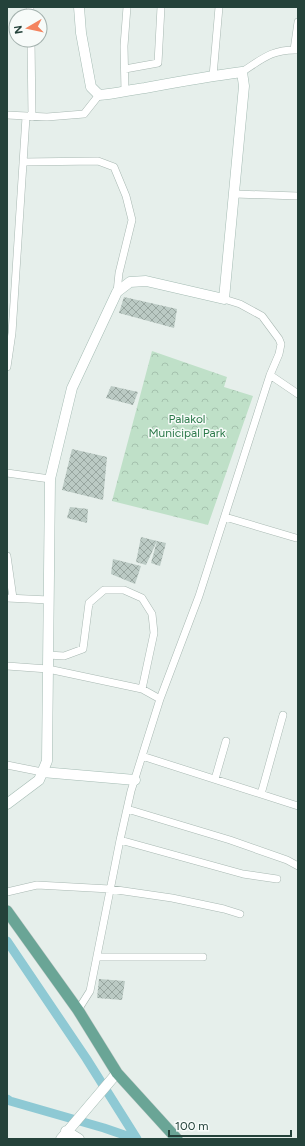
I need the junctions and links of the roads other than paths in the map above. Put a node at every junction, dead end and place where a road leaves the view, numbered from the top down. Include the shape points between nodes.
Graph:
1 (79, 7) edge
2 (127, 7) edge
3 (161, 7) edge
4 (219, 7) edge
5 (298, 22) edge
6 (31, 48) edge
7 (296, 50) edge
8 (125, 69) junction
9 (242, 72) junction
10 (213, 76) junction
11 (125, 92) junction
12 (99, 95) junction
13 (7, 115) edge
14 (29, 117) junction
15 (23, 162) junction
16 (235, 194) junction
17 (298, 196) edge
18 (7, 266) edge
19 (16, 267) junction
20 (117, 292) junction
21 (224, 299) junction
22 (7, 367) edge
23 (270, 375) junction
24 (298, 394) edge
25 (7, 473) edge
26 (50, 479) junction
27 (225, 517) junction
28 (296, 538) dead end
29 (7, 556) edge
30 (10, 598) edge
31 (49, 600) junction
32 (48, 655) junction
33 (7, 666) edge
34 (48, 669) junction
35 (142, 689) junction
36 (160, 699) junction
37 (283, 715) dead end
38 (226, 741) dead end
39 (142, 756) junction
40 (7, 765) edge
41 (42, 772) junction
42 (215, 779) junction
43 (135, 780) junction
44 (261, 794) junction
45 (7, 804) edge
46 (298, 806) edge
47 (127, 809) junction
48 (120, 840) junction
49 (298, 866) edge
50 (277, 879) dead end
51 (110, 889) junction
52 (7, 892) edge
53 (7, 911) edge
54 (240, 914) dead end
55 (97, 957) junction
56 (203, 957) dead end
57 (78, 1010) junction
58 (117, 1073) junction
59 (64, 1135) edge
60 (79, 1139) edge
61 (177, 1139) edge

1 - 12 street via 90,87
2 - 8 street
3 - 8 street via 158,63
4 - 10 street
5 - 7 street
6 - 14 street
7 - 9 street via 270,54
8 - 11 street
9 - 10 street
9 - 16 street via 244,86
10 - 11 street
11 - 12 street
12 - 14 street via 84,114
13 - 14 street
14 - 15 street
15 - 19 street
15 - 20 street via 98,161 114,167 126,196 132,220
16 - 17 street
16 - 21 street
18 - 19 street
19 - 22 street
20 - 21 street via 130,282 146,281
20 - 26 street via 72,388
21 - 23 street via 262,316 279,339 279,354
23 - 24 street
23 - 27 street
25 - 26 street
26 - 31 street
27 - 28 street
27 - 36 street via 199,596
29 - 30 street
30 - 31 street
31 - 32 street
32 - 34 street
32 - 35 street via 64,656 83,649 89,603 104,590 124,590 142,598 152,614 154,634
33 - 34 street
34 - 35 street
34 - 41 street via 47,761
35 - 36 street
36 - 39 street
37 - 44 street
38 - 42 street
39 - 42 street
39 - 43 street
40 - 41 street
41 - 43 street
41 - 45 street via 40,780
42 - 44 street
43 - 47 street
44 - 46 street
47 - 48 street
47 - 49 street via 230,840
48 - 50 street via 243,874
48 - 51 street
51 - 52 street via 37,884
51 - 54 street via 172,898
51 - 55 street
53 - 57 main road
55 - 56 street
55 - 57 street via 90,991
57 - 58 main road
58 - 59 street
58 - 61 main road
59 - 60 street

